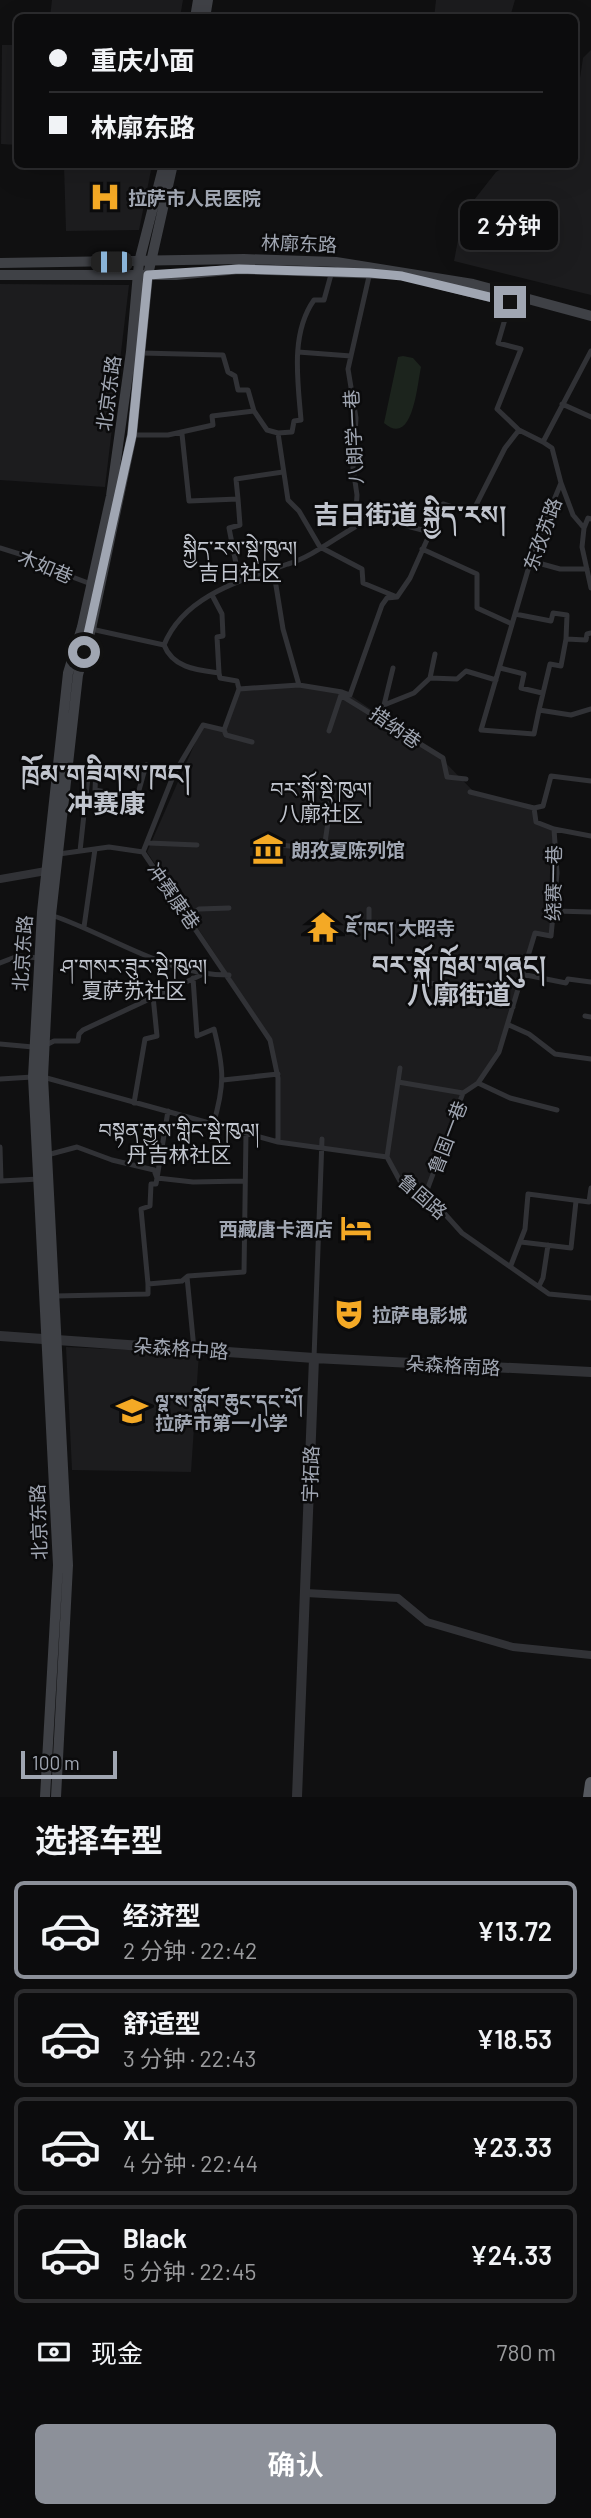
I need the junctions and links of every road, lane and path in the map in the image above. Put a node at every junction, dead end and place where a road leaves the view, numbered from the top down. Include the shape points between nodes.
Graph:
1 (163, 168) edge
2 (172, 168) edge
3 (0, 262) edge
4 (139, 262) junction
5 (152, 262) junction
6 (334, 267) junction
7 (370, 270) junction
8 (0, 275) edge
9 (143, 275) junction
10 (510, 302) junction
11 (591, 318) edge
12 (591, 351) edge
13 (298, 352) junction
14 (141, 353) junction
15 (351, 356) junction
16 (562, 404) junction
17 (254, 411) junction
18 (591, 417) edge
19 (519, 430) junction
20 (181, 433) junction
21 (278, 433) junction
22 (119, 435) junction
23 (132, 435) junction
24 (543, 442) junction
25 (283, 472) junction
26 (561, 483) junction
27 (238, 499) junction
28 (591, 511) edge
29 (357, 513) junction
30 (589, 519) edge
31 (583, 528) junction
32 (430, 532) junction
33 (320, 547) junction
34 (0, 548) edge
35 (422, 549) junction
36 (531, 561) junction
37 (273, 568) junction
38 (587, 569) junction
39 (240, 579) junction
40 (91, 584) junction
41 (591, 588) edge
42 (212, 595) junction
43 (397, 597) junction
44 (515, 614) junction
45 (512, 624) junction
46 (91, 629) junction
47 (591, 633) edge
48 (566, 639) junction
49 (164, 645) junction
50 (435, 654) dead end
51 (393, 668) dead end
52 (500, 668) junction
53 (219, 673) junction
54 (430, 678) junction
55 (496, 680) junction
56 (299, 685) junction
57 (239, 689) junction
58 (542, 693) junction
59 (342, 694) junction
60 (350, 695) junction
61 (384, 705) junction
62 (591, 709) edge
63 (538, 710) junction
64 (377, 714) junction
65 (224, 730) junction
66 (329, 731) dead end
67 (252, 742) dead end
68 (443, 759) dead end
69 (67, 766) junction
70 (89, 768) junction
71 (174, 774) junction
72 (466, 779) dead end
73 (591, 781) edge
74 (470, 792) dead end
75 (331, 802) dead end
76 (534, 808) junction
77 (554, 829) junction
78 (591, 836) edge
79 (278, 841) dead end
80 (149, 843) junction
81 (197, 845) dead end
82 (95, 849) junction
83 (80, 851) junction
84 (143, 852) junction
85 (58, 855) junction
86 (46, 871) junction
87 (0, 879) edge
88 (229, 908) dead end
89 (369, 909) dead end
90 (555, 911) junction
91 (591, 912) edge
92 (51, 915) junction
93 (188, 916) junction
94 (84, 927) junction
95 (387, 930) dead end
96 (536, 933) joint
97 (39, 958) junction
98 (0, 963) edge
99 (521, 974) junction
100 (201, 975) junction
101 (229, 975) junction
102 (193, 978) junction
103 (417, 979) dead end
104 (591, 982) edge
105 (153, 996) junction
106 (513, 1007) junction
107 (509, 1025) junction
108 (0, 1044) edge
109 (38, 1047) junction
110 (591, 1059) edge
111 (400, 1068) dead end
112 (278, 1074) junction
113 (38, 1077) junction
114 (0, 1079) edge
115 (223, 1080) junction
116 (398, 1082) junction
117 (478, 1083) junction
118 (463, 1093) junction
119 (134, 1103) junction
120 (557, 1110) dead end
121 (168, 1111) junction
122 (214, 1125) junction
123 (246, 1133) junction
124 (322, 1139) dead end
125 (278, 1142) junction
126 (0, 1147) edge
127 (322, 1150) junction
128 (47, 1155) junction
129 (387, 1157) junction
130 (157, 1178) junction
131 (39, 1179) junction
132 (245, 1181) junction
133 (591, 1188) edge
134 (426, 1193) junction
135 (590, 1202) edge
136 (576, 1203) junction
137 (521, 1242) junction
138 (548, 1245) junction
139 (511, 1265) junction
140 (187, 1277) junction
141 (148, 1284) junction
142 (538, 1286) junction
143 (55, 1296) junction
144 (591, 1298) edge
145 (0, 1336) edge
146 (52, 1339) junction
147 (194, 1349) junction
148 (314, 1358) junction
149 (591, 1372) edge
150 (306, 1593) junction
151 (591, 1656) edge
152 (591, 1783) edge
153 (45, 1797) edge
154 (56, 1797) edge
155 (297, 1797) edge
156 (589, 1797) edge

1 - 4 main road, 北京东路
2 - 5 main road, 北京东路
3 - 4 main road, 林廓东路
4 - 5 main road, 林廓东路
4 - 9 main road, 北京东路
5 - 6 main road, 林廓东路 via 244,259
5 - 9 main road, 北京东路
6 - 7 main road, 林廓东路
6 - 9 main road, 林廓东路
6 - 13 street via 324,300 314,300 309,307
7 - 10 main road, 林廓东路
7 - 11 main road, 林廓东路 via 472,284
7 - 15 street, 八朗学一巷
8 - 9 main road, 林廓东路
9 - 14 main road, 北京东路
9 - 22 main road, 北京东路
10 - 11 main road, 林廓东路
10 - 19 street via 499,342 521,349 498,410
12 - 16 street
13 - 15 street
13 - 21 street via 301,420 294,421 292,432
14 - 17 street via 223,355 238,390 248,390
14 - 23 main road, 北京东路
15 - 29 street, 八朗学一巷
16 - 18 street
16 - 24 street
17 - 20 street via 212,416 213,425
17 - 21 street via 267,430
19 - 24 street
19 - 32 street via 472,513 443,504
20 - 23 street
20 - 27 street via 190,501
21 - 25 street
22 - 23 street
22 - 40 main road, 北京东路
23 - 46 main road, 北京东路
24 - 26 street, 东孜苏路 via 552,448
25 - 27 street via 236,479
25 - 33 street via 288,500
26 - 31 street
26 - 36 street, 东孜苏路
27 - 39 street via 240,525 229,528
28 - 30 street
29 - 32 street
29 - 33 street, 八朗学一巷 via 355,527
30 - 31 street
31 - 38 street
32 - 35 street
33 - 37 street
33 - 43 street via 362,569 363,583
34 - 40 street, 木如巷
35 - 43 street
35 - 45 street via 477,574 477,608
36 - 38 street via 560,569
36 - 44 street, 东孜苏路
37 - 39 street
37 - 56 street
38 - 41 street
39 - 42 street
40 - 86 main road, 北京东路 via 68,673
42 - 49 street via 172,625
42 - 53 street via 222,614 223,636 217,637
43 - 60 street via 387,598 382,605
44 - 45 street, 东孜苏路
44 - 48 street via 551,621 553,613 566,615
45 - 52 street, 东孜苏路
46 - 49 street
46 - 69 main road, 北京东路 via 78,675
47 - 48 street via 586,640
48 - 58 street via 561,666 550,664
49 - 53 street via 168,654 189,669
50 - 54 street
51 - 61 street
52 - 55 street, 东孜苏路
52 - 58 street via 524,674 521,688
53 - 57 street via 220,678 237,681
54 - 55 street via 457,679 466,671
54 - 61 street via 414,693
55 - 63 street, 东孜苏路 via 481,730 534,734
56 - 57 street
56 - 59 street
57 - 65 street
58 - 63 street
59 - 60 street, 措纳巷
59 - 66 street
59 - 72 street via 443,758 447,777
60 - 64 street, 措纳巷
61 - 64 street
62 - 63 street via 571,715
64 - 68 street, 措纳巷
65 - 67 street via 226,735
65 - 71 street via 203,726
69 - 70 street
69 - 85 main road, 北京东路
70 - 71 street via 96,769 95,790 106,792 104,802 134,808 146,765
70 - 83 street
71 - 80 street
73 - 76 street via 551,776 543,806
74 - 76 street
75 - 79 street via 324,849 278,845
76 - 77 street via 537,822
77 - 78 street
77 - 90 street, 绕赛一巷
80 - 81 street
80 - 84 street
82 - 83 street
82 - 84 street
82 - 94 street
83 - 85 street
84 - 93 street, 冲赛康巷
85 - 92 main road, 北京东路
86 - 87 street
86 - 97 main road, 北京东路
88 - 93 street via 199,909
89 - 95 street via 369,928
90 - 91 street
90 - 96 street, 绕赛一巷 via 551,936
92 - 94 street
92 - 109 main road, 北京东路
93 - 101 street, 冲赛康巷
94 - 100 street via 138,954
96 - 99 street, 鲁固一巷
97 - 98 street via 18,956
97 - 109 main road, 北京东路
99 - 104 street via 566,983 568,979
99 - 106 street, 鲁固一巷
100 - 101 street
100 - 102 street
101 - 112 street, 冲赛康巷 via 270,1040
102 - 105 street
102 - 115 street via 197,1035 214,1030
103 - 106 street
105 - 109 street via 83,1030 78,1041 54,1041
105 - 119 street via 157,1036 145,1040
106 - 107 street, 鲁固一巷
107 - 110 street via 555,1054
107 - 117 street, 鲁固一巷 via 499,1052
108 - 109 street
109 - 113 main road, 北京东路
111 - 116 street
112 - 115 street
112 - 125 street, 冲赛康巷
113 - 114 street, 鲁固路
113 - 119 street, 鲁固路
113 - 128 main road, 北京东路
113 - 131 main road, 北京东路
115 - 122 street
116 - 118 street
116 - 129 street
117 - 118 street, 鲁固一巷
117 - 120 street via 510,1098
118 - 134 street, 鲁固一巷
119 - 121 street, 鲁固路
121 - 122 street, 鲁固路
121 - 130 street
122 - 123 street, 鲁固路
123 - 125 street, 鲁固路
123 - 132 street
124 - 127 street, 宇拓路
125 - 127 street, 鲁固路
126 - 131 street via 1,1181
127 - 129 street, 鲁固路
127 - 148 street, 宇拓路
128 - 130 street via 77,1147 154,1170
128 - 143 main road, 北京东路
129 - 134 street, 鲁固路 via 400,1181
130 - 132 street
130 - 141 street via 156,1184 151,1184 150,1206 141,1209
131 - 146 main road, 北京东路
132 - 140 street via 244,1272
133 - 135 street
134 - 139 street, 鲁固路 via 462,1233
135 - 136 street
136 - 137 street via 528,1194
136 - 138 street via 571,1248
137 - 138 street
137 - 139 street
138 - 142 street
139 - 142 street, 鲁固路
140 - 141 street
140 - 147 street
141 - 143 street via 148,1294
142 - 144 street, 鲁固路 via 549,1294
143 - 146 main road, 北京东路
145 - 146 street, 朵森格中路
146 - 147 street, 朵森格中路
146 - 153 main road, 北京东路 via 58,1565
146 - 154 main road, 北京东路 via 68,1565
147 - 148 street, 朵森格中路
148 - 149 street, 朵森格南路
148 - 150 street, 宇拓路
150 - 151 street via 398,1598 427,1622 513,1647
150 - 155 street, 宇拓路
152 - 156 highway

